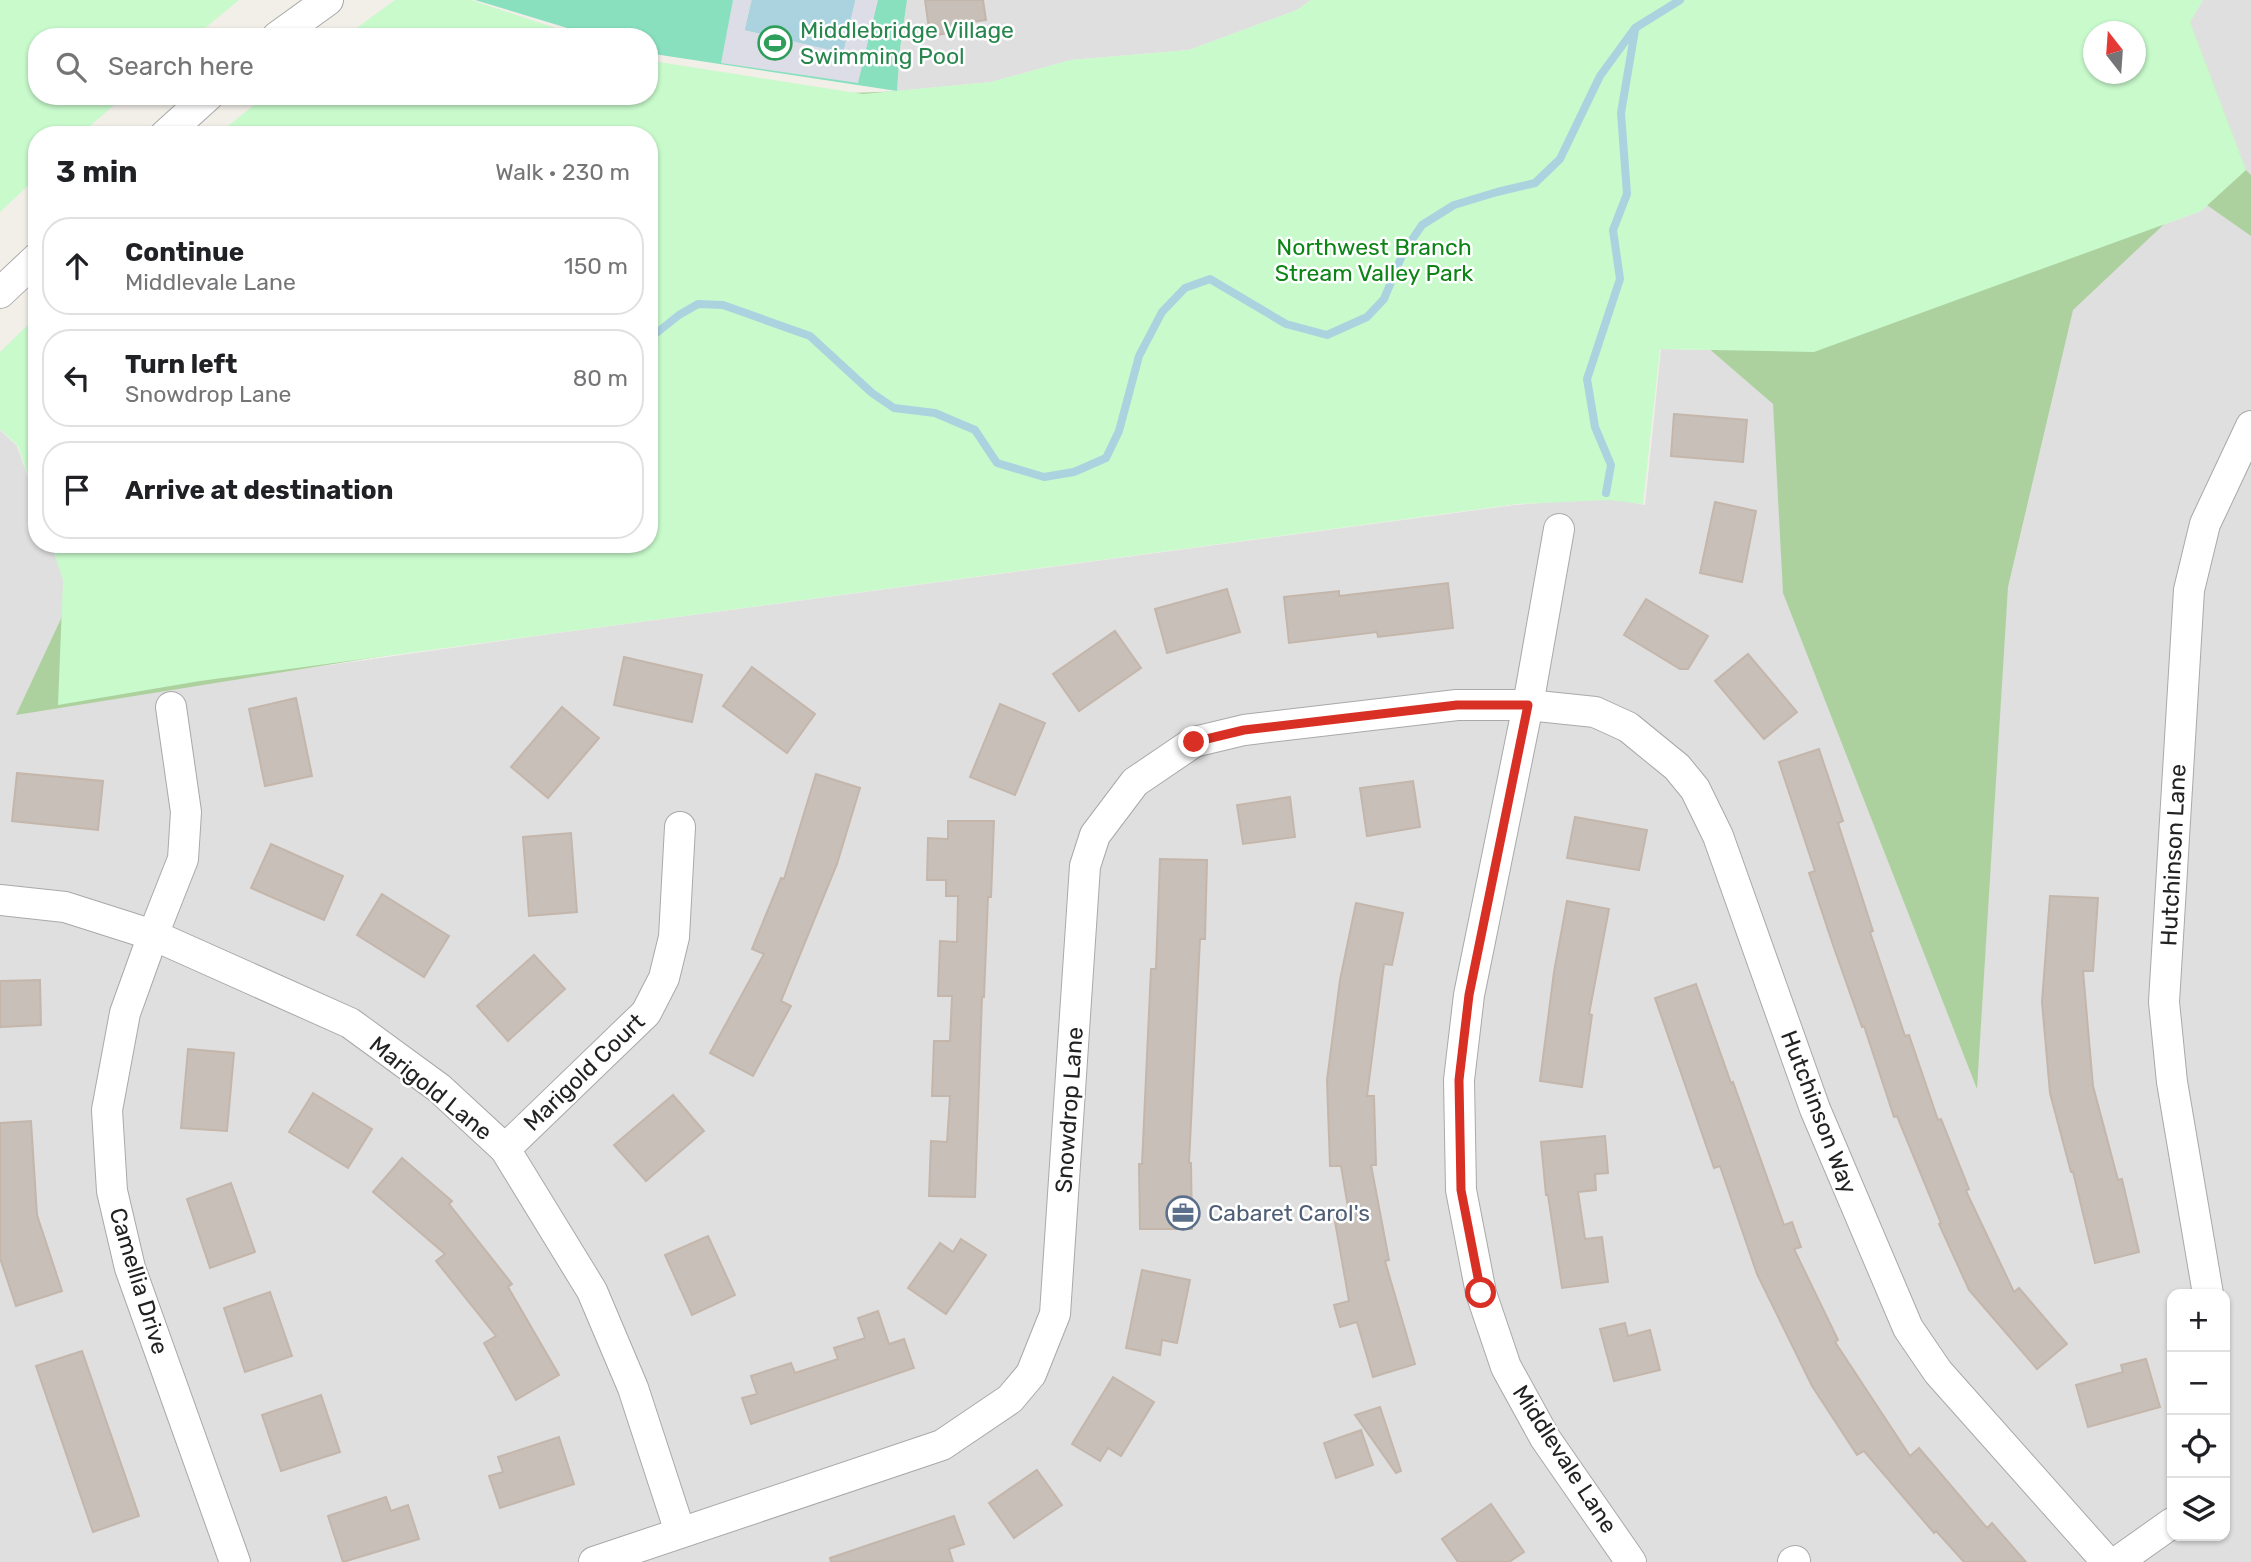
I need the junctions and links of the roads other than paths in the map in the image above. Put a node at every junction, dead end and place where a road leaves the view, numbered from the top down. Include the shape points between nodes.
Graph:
1 (328, 0) edge
2 (289, 28) edge
3 (198, 105) edge
4 (175, 126) edge
5 (28, 267) edge
6 (0, 293) edge
7 (2251, 426) edge
8 (1559, 529) dead end
9 (1528, 705) junction
10 (171, 707) dead end
11 (680, 827) dead end
12 (0, 900) edge
13 (153, 935) junction
14 (505, 1149) junction
15 (2207, 1289) edge
16 (2167, 1527) edge
17 (680, 1532) junction
18 (235, 1562) edge
19 (594, 1562) edge
20 (1631, 1562) edge
21 (2107, 1562) edge
22 (2117, 1562) edge

1 - 2 street
3 - 4 street
5 - 6 street
7 - 15 street, Hutchinson Lane via 2205,524 2189,590 2164,1002 2172,1082
8 - 9 street, Middlevale Lane
9 - 17 street, Snowdrop Lane via 1457,705 1244,730 1194,742 1135,782 1095,835 1085,866 1055,1314 1031,1374 1010,1399 942,1445
9 - 20 street, Middlevale Lane via 1469,995 1459,1080 1461,1190 1481,1293 1506,1367 1545,1438
9 - 21 street, Hutchinson Way via 1595,712 1628,727 1677,766 1695,789 1718,836 1815,1109 1908,1328 1938,1372
10 - 13 street, Camellia Drive via 186,812 183,859
11 - 14 street, Marigold Court via 674,937 664,978 646,1013
12 - 13 street, Marigold Lane via 65,907
13 - 14 street, Marigold Lane via 351,1023 439,1088
13 - 18 street, Camellia Drive via 125,1013 107,1110 112,1191 130,1268
14 - 17 street, Marigold Lane via 592,1291 634,1388
16 - 22 street
17 - 19 street, Snowdrop Lane

